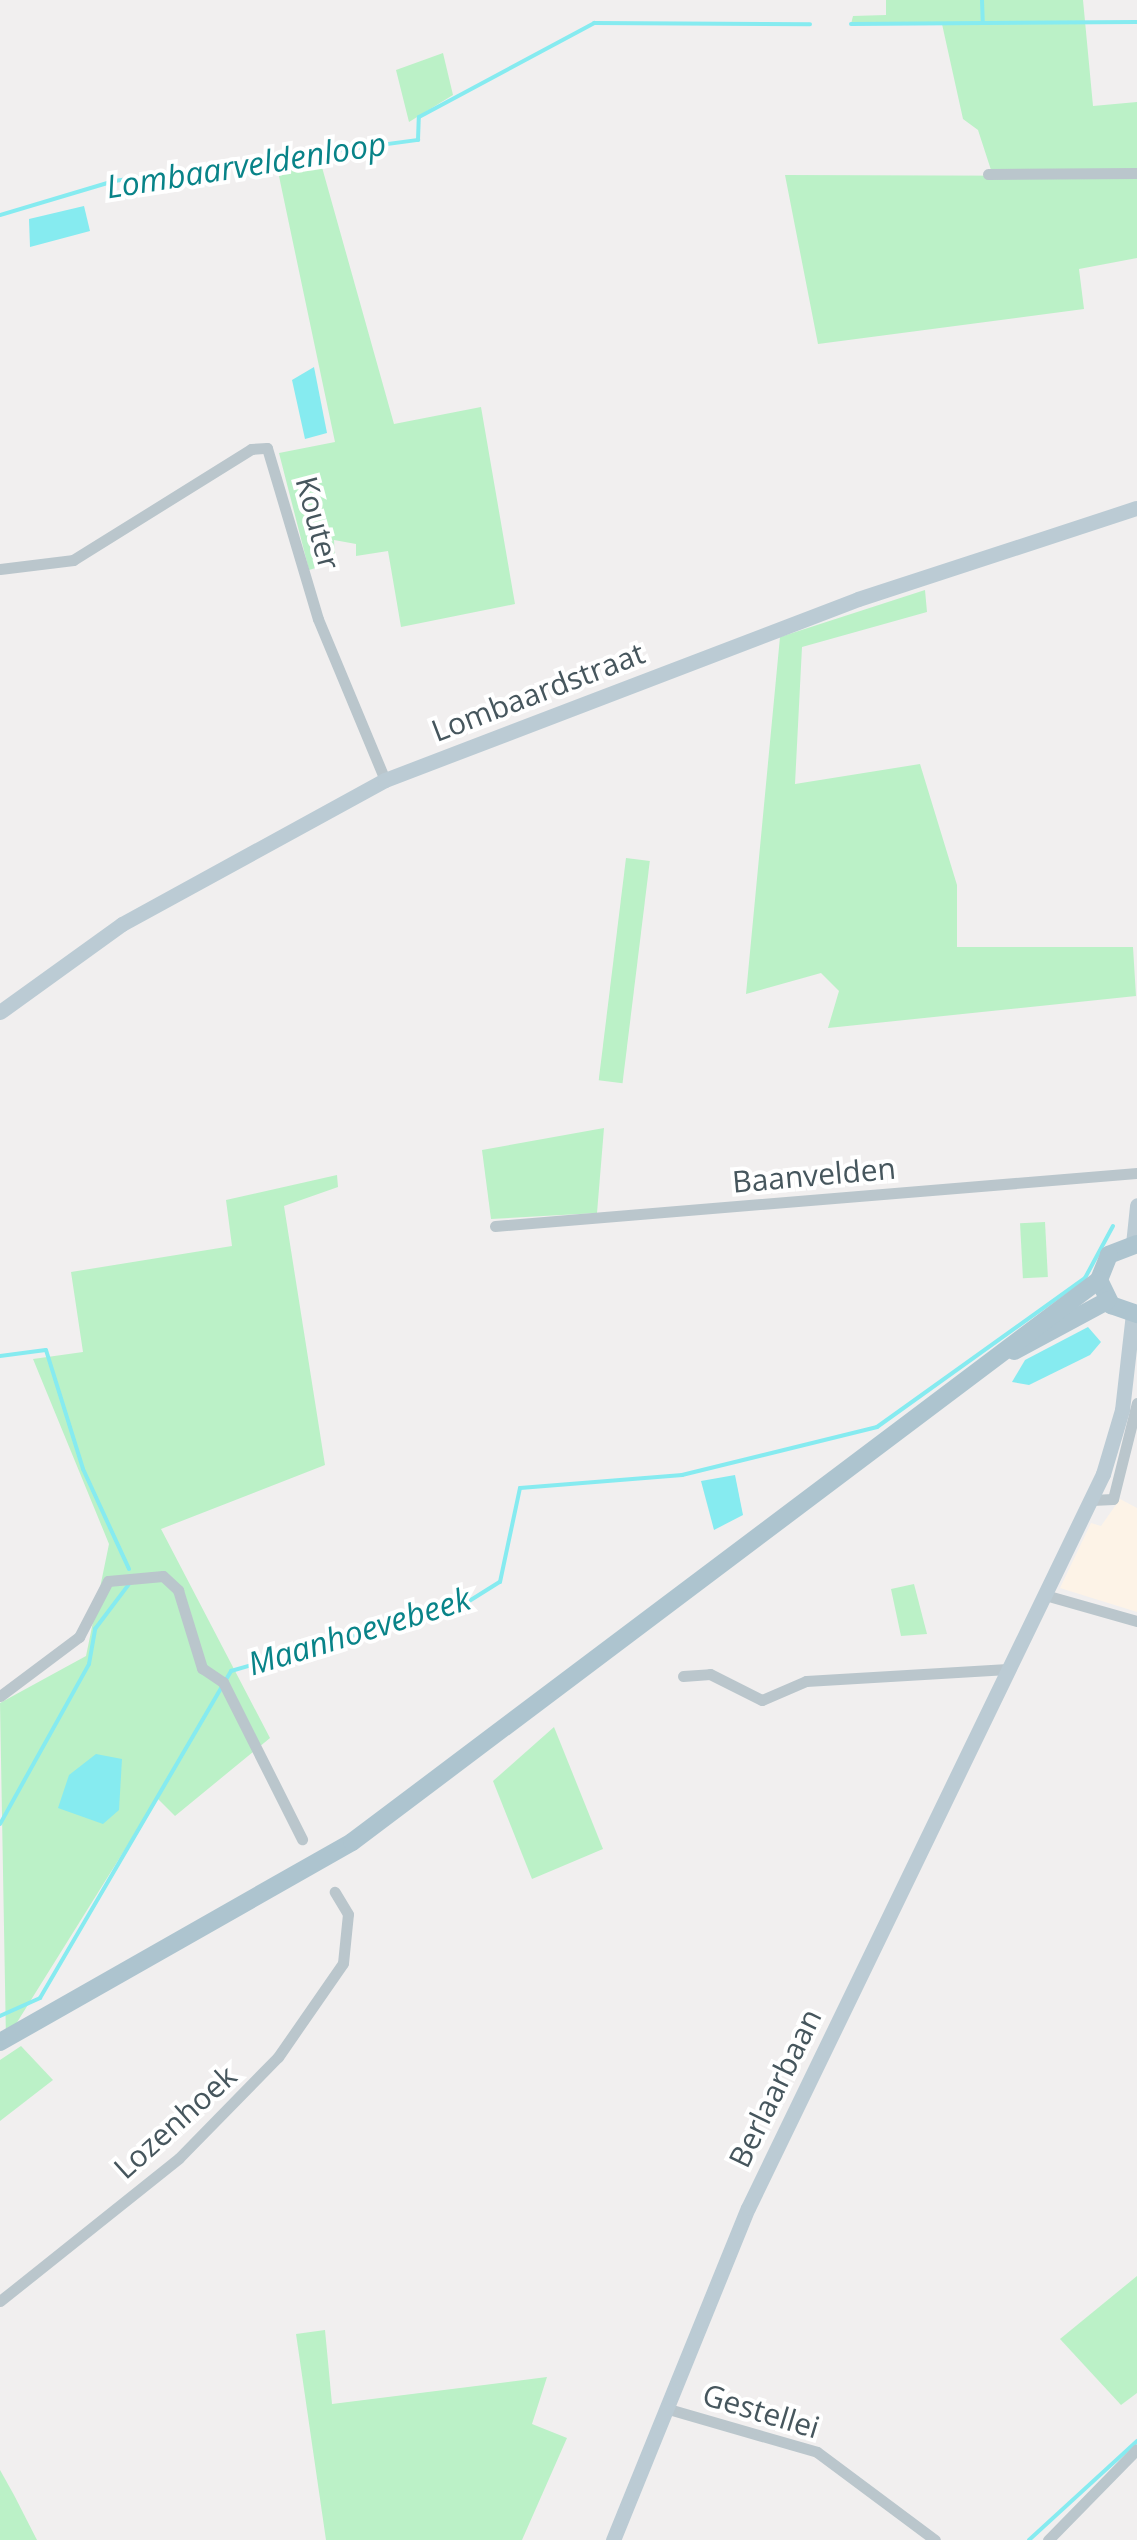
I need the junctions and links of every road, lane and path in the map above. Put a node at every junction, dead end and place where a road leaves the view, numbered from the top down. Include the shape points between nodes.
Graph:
1 (1137, 173) edge
2 (988, 174) dead end
3 (1137, 508) edge
4 (0, 569) edge
5 (385, 780) junction
6 (0, 1012) edge
7 (1137, 1174) edge
8 (1137, 1204) edge
9 (495, 1226) dead end
10 (1135, 1244) edge
11 (1099, 1280) junction
12 (1107, 1301) junction
13 (1135, 1314) edge
14 (1137, 1403) edge
15 (905, 1422) junction
16 (1092, 1500) junction
17 (1045, 1596) junction
18 (1137, 1621) edge
19 (1008, 1669) junction
20 (683, 1676) dead end
21 (0, 1696) edge
22 (302, 1839) dead end
23 (334, 1892) dead end
24 (0, 2042) edge
25 (0, 2301) edge
26 (664, 2408) junction
27 (1137, 2449) edge
28 (614, 2540) edge
29 (936, 2540) edge
30 (1048, 2540) edge

1 - 2 street
3 - 5 street, Lombaardstraat via 858,599
4 - 5 street, Kouter via 73,560 267,448 318,619
5 - 6 street, Lombaardstraat via 122,924
7 - 9 street, Baanvelden
8 - 10 street
10 - 11 main road via 1109,1256
11 - 12 main road
11 - 15 main road
12 - 13 main road
12 - 15 main road
13 - 16 street, Berlaarbaan via 1122,1410
14 - 16 street via 1114,1499
15 - 24 main road via 352,1842 202,1935
16 - 17 street, Berlaarbaan
17 - 18 street
17 - 19 street, Berlaarbaan
19 - 20 street via 806,1681 762,1700 710,1674
19 - 26 street, Berlaarbaan via 748,2208
21 - 22 street via 79,1637 108,1581 164,1576 178,1590 202,1668 223,1682
23 - 25 street, Lozenhoek via 348,1914 343,1963 278,2057 179,2158
26 - 28 street, Berlaarbaan
26 - 29 street, Gestellei via 817,2452
27 - 30 street

